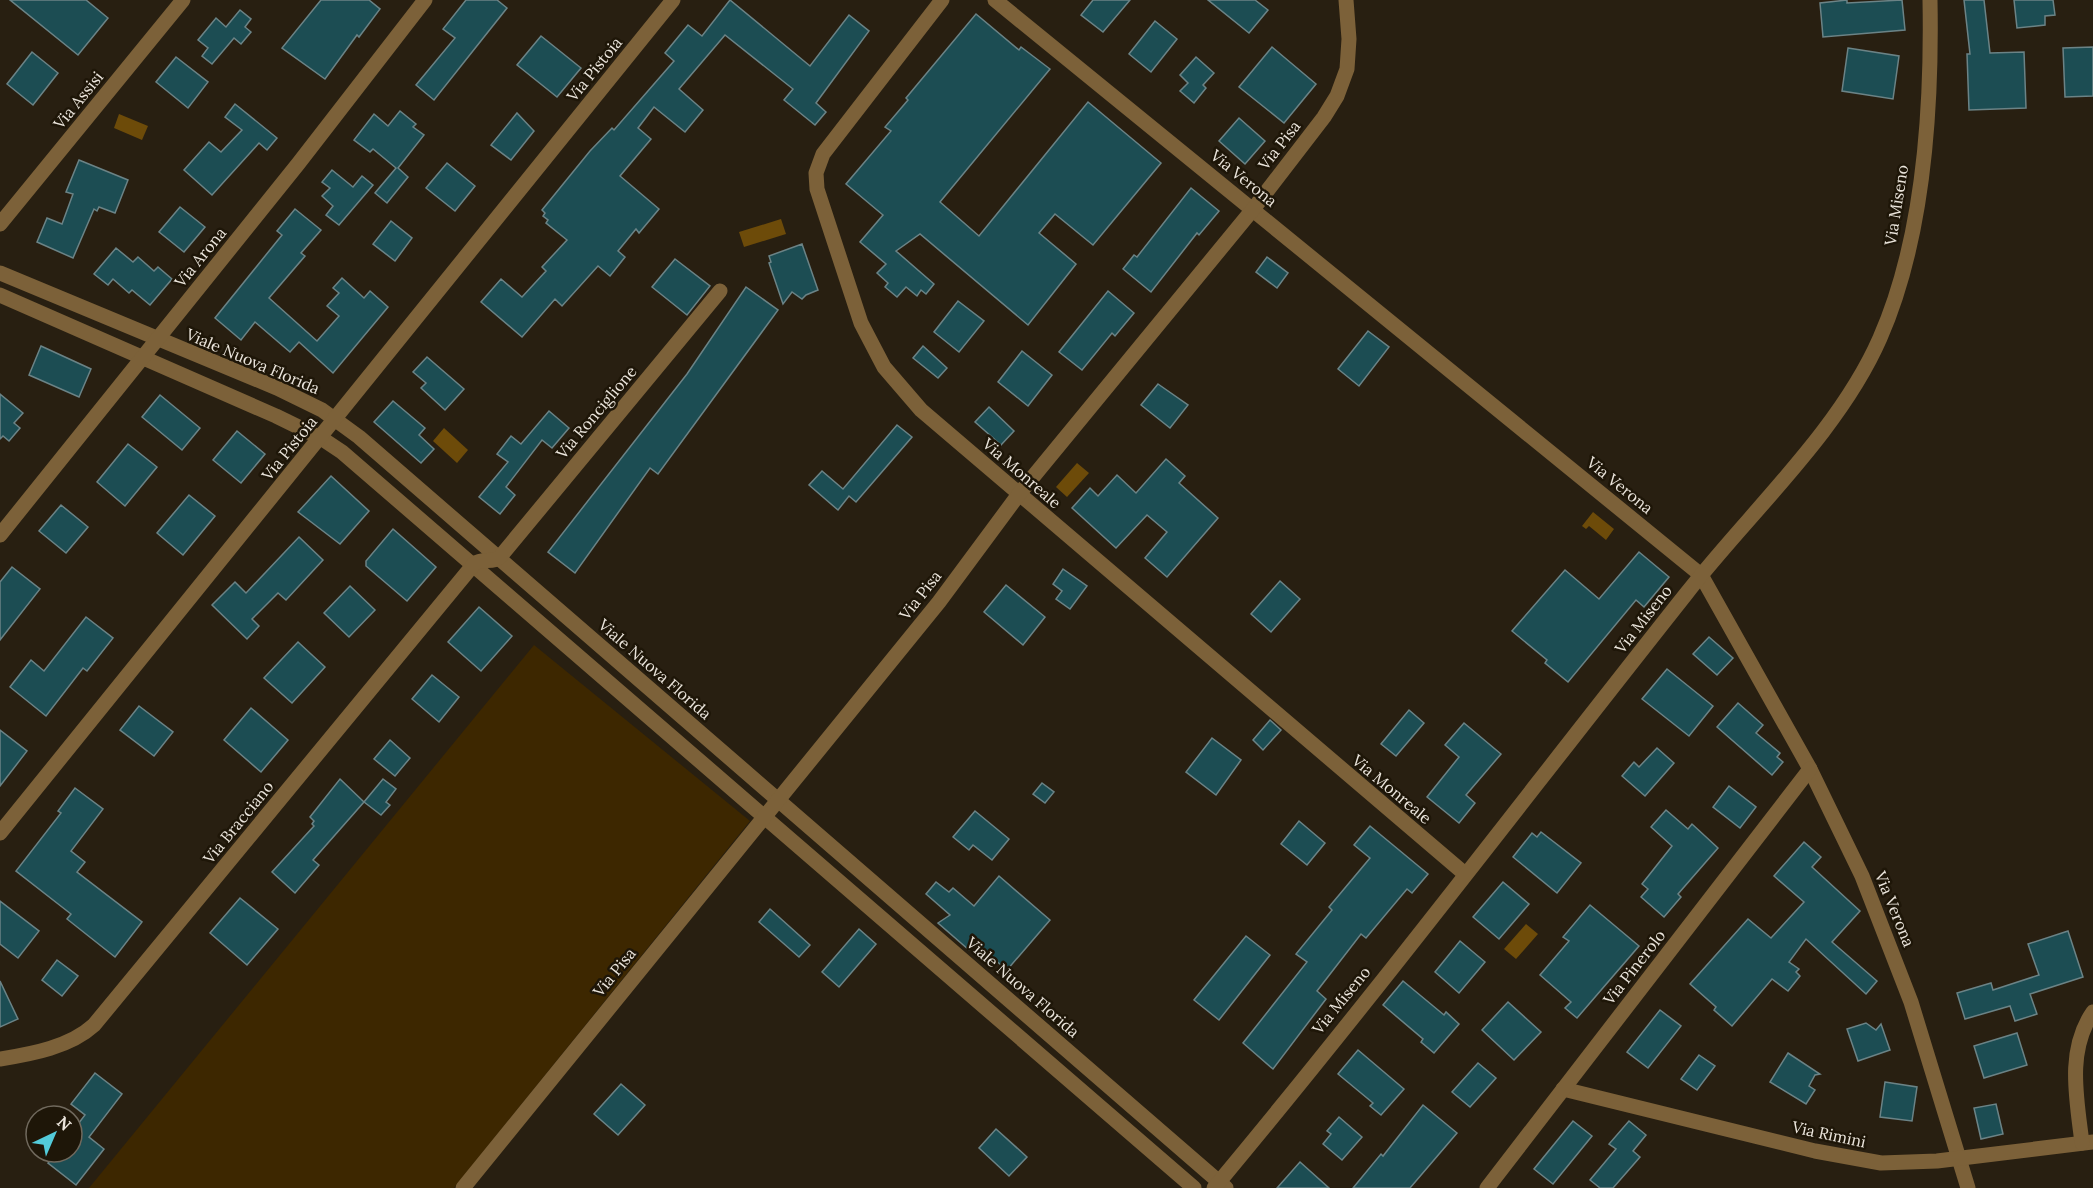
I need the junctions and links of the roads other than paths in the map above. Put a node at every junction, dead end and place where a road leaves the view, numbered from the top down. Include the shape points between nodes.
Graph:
1 (183, 0) edge
2 (425, 0) edge
3 (673, 0) edge
4 (942, 0) edge
5 (995, 0) edge
6 (1346, 0) edge
7 (1930, 0) edge
8 (1254, 208) junction
9 (0, 224) edge
10 (0, 273) edge
11 (720, 291) dead end
12 (0, 295) edge
13 (156, 340) junction
14 (143, 357) junction
15 (336, 419) junction
16 (321, 438) junction
17 (1019, 494) junction
18 (0, 535) edge
19 (500, 557) junction
20 (474, 564) junction
21 (1701, 574) junction
22 (597, 642) junction
23 (584, 659) junction
24 (1810, 769) junction
25 (776, 800) junction
26 (765, 814) junction
27 (0, 833) edge
28 (1465, 874) junction
29 (2093, 1012) edge
30 (0, 1059) edge
31 (1563, 1089) junction
32 (2087, 1143) edge
33 (1959, 1158) junction
34 (1220, 1186) edge
35 (463, 1188) edge
36 (1194, 1188) edge
37 (1487, 1188) edge
38 (1968, 1188) edge

1 - 9 street, Via Assisi
2 - 13 street, Via Arona
3 - 15 street, Via Pistoia
4 - 17 street, Via Monreale via 823,154 816,173 817,189 861,323 884,367 921,410
5 - 8 street, Via Verona
6 - 8 street, Via Pisa via 1349,54 1337,96
7 - 21 street, Via Miseno via 1927,101 1919,182 1905,259 1886,324 1864,369 1835,414
8 - 17 street, Via Pisa
8 - 21 street, Via Verona
10 - 13 street, Viale Nuova Florida
11 - 19 street, Via Ronciglione
12 - 14 street
13 - 14 street, Via Arona
13 - 15 street, Viale Nuova Florida via 277,388
14 - 16 street
14 - 18 street, Via Arona
15 - 16 street, Via Pistoia
15 - 19 street, Viale Nuova Florida
16 - 20 street via 362,467
16 - 27 street, Via Pistoia
17 - 25 street, Via Pisa via 939,602
17 - 28 street, Via Monreale
19 - 20 street
19 - 22 street, Viale Nuova Florida
20 - 23 street
20 - 30 street, Via Bracciano via 94,1024 62,1044
21 - 24 street, Via Verona
21 - 28 street, Via Miseno
22 - 23 street
22 - 25 street, Viale Nuova Florida
23 - 26 street
24 - 31 street, Via Pinerolo
24 - 33 street, Via Verona via 1888,939
25 - 26 street, Via Pisa
25 - 34 street, Viale Nuova Florida
26 - 35 street, Via Pisa
26 - 36 street
28 - 34 street, Via Miseno
29 - 32 street via 2083,1031 2076,1065
31 - 33 street, Via Rimini via 1860,1160 1901,1163
31 - 37 street, Via Pinerolo
32 - 33 street, Via Rimini
33 - 38 street, Via Verona

